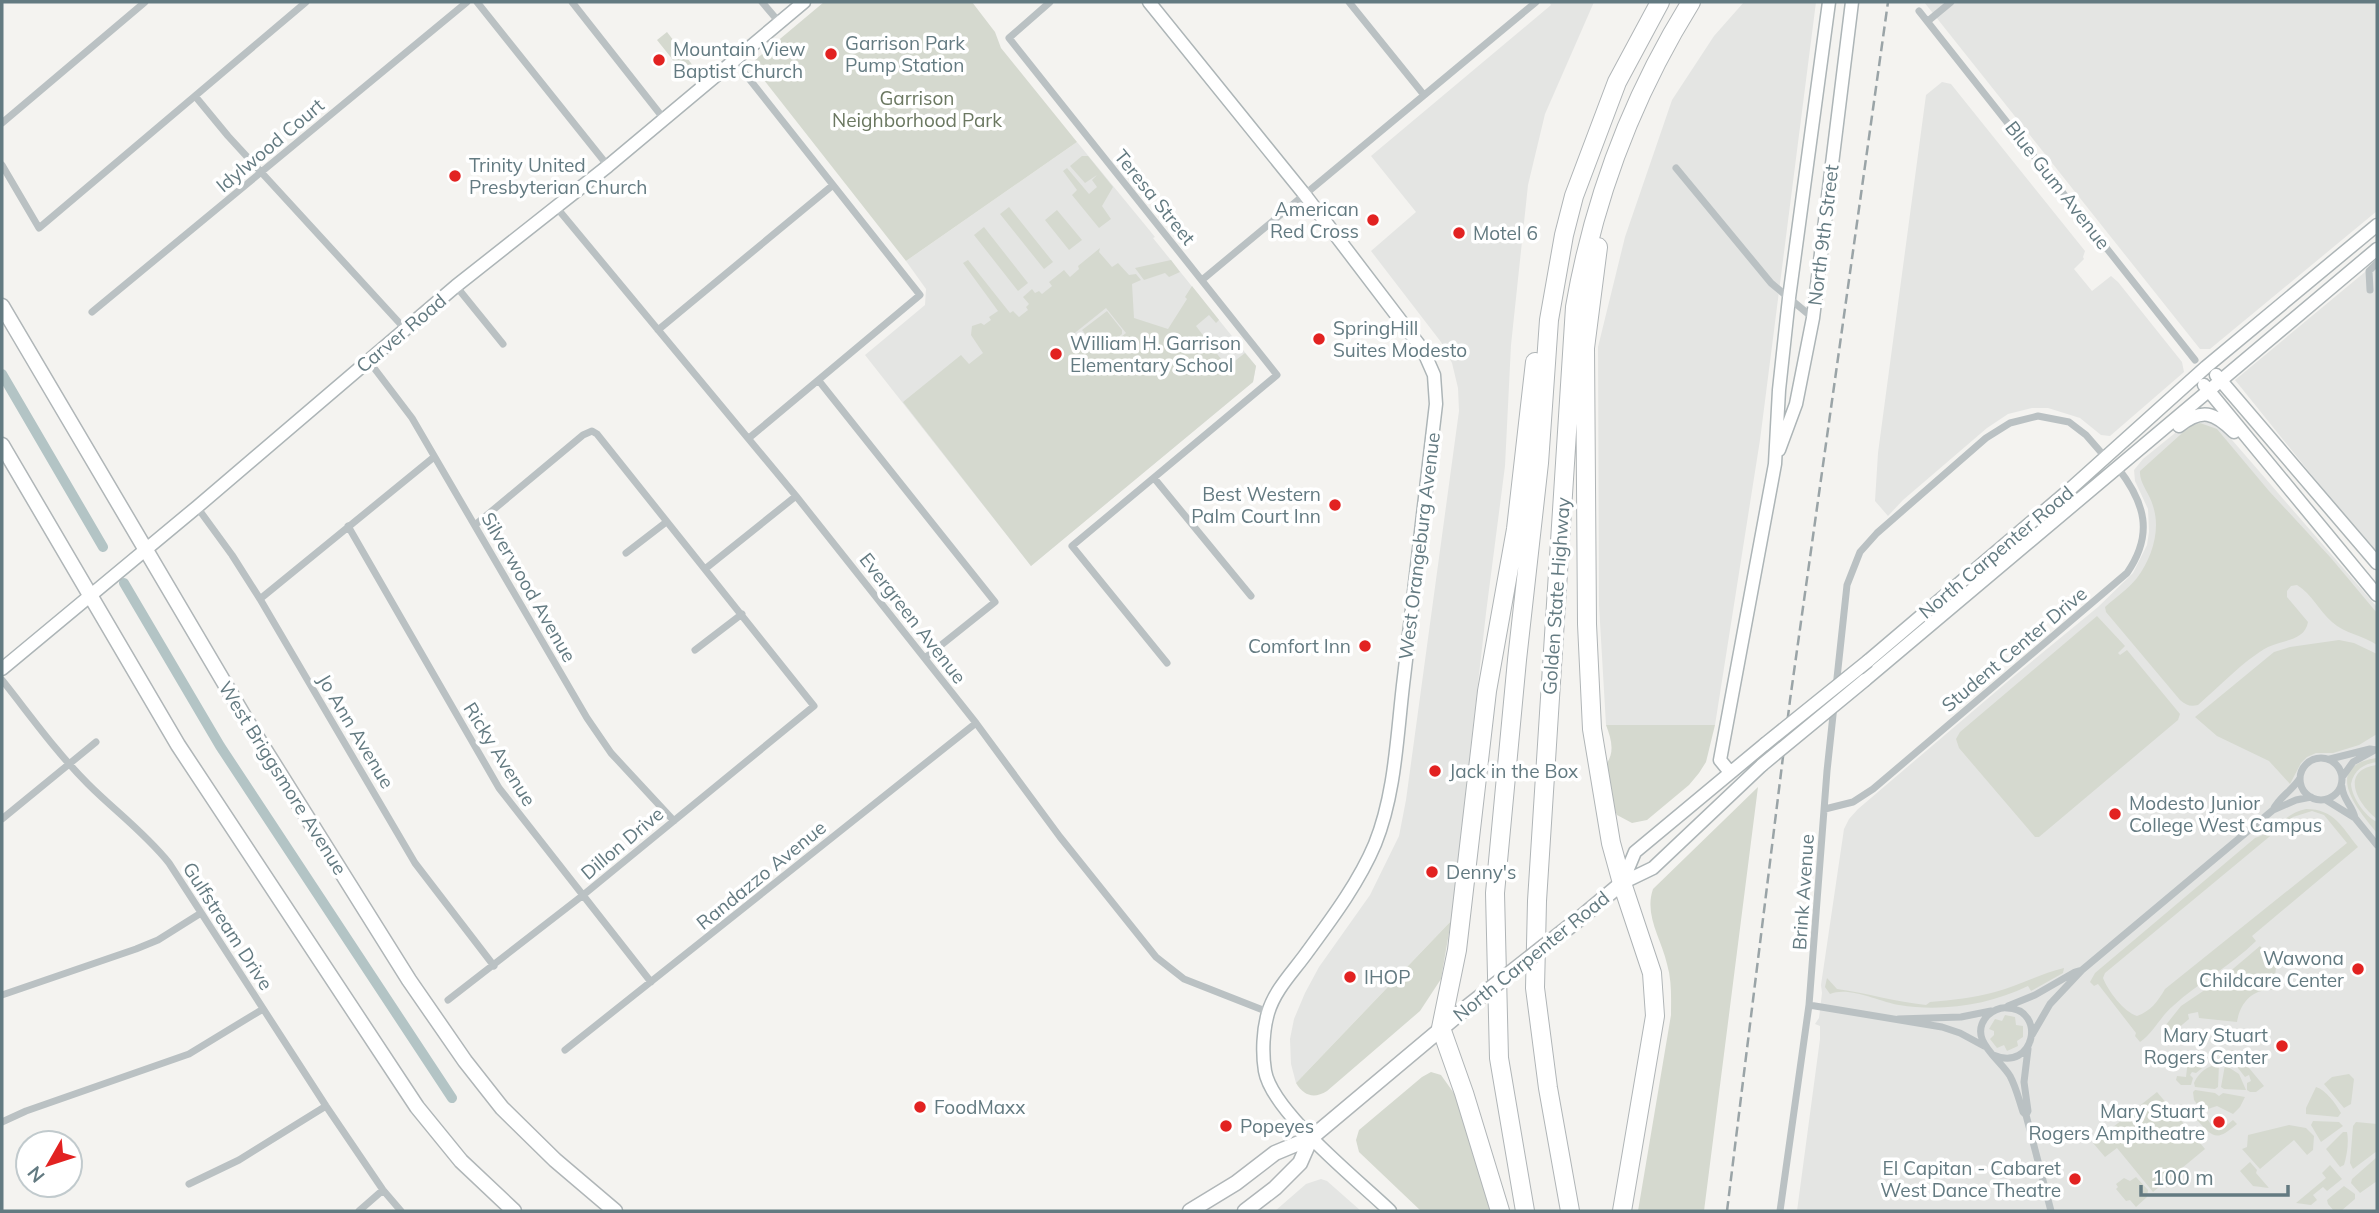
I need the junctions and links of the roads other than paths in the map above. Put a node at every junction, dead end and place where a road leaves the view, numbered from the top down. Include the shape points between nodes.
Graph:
1 (145, 2) edge
2 (306, 2) edge
3 (467, 2) edge
4 (477, 2) edge
5 (572, 2) edge
6 (762, 2) edge
7 (804, 2) edge
8 (1050, 2) edge
9 (1149, 2) edge
10 (1349, 2) edge
11 (1536, 2) edge
12 (1660, 2) edge
13 (1691, 2) edge
14 (1829, 2) edge
15 (1852, 2) edge
16 (1951, 2) edge
17 (1919, 11) dead end
18 (1928, 21) junction
19 (779, 22) junction
20 (735, 61) junction
21 (1424, 95) junction
22 (195, 96) junction
23 (664, 119) junction
24 (2, 123) edge
25 (2, 166) edge
26 (608, 166) junction
27 (1676, 168) dead end
28 (261, 172) junction
29 (1605, 181) junction
30 (833, 185) junction
31 (1305, 195) junction
32 (557, 208) junction
33 (2377, 225) edge
34 (1564, 236) junction
35 (2377, 249) edge
36 (2377, 263) edge
37 (1202, 280) junction
38 (456, 286) junction
39 (2370, 290) dead end
40 (1790, 298) junction
41 (2, 306) edge
42 (92, 312) dead end
43 (1813, 318) junction
44 (405, 329) junction
45 (657, 330) junction
46 (503, 344) dead end
47 (368, 360) junction
48 (2201, 363) junction
49 (2197, 377) junction
50 (819, 381) junction
51 (2221, 381) junction
52 (2208, 390) junction
53 (749, 438) junction
54 (2, 445) edge
55 (434, 457) junction
56 (2106, 458) junction
57 (1775, 464) junction
58 (2118, 468) junction
59 (1154, 478) junction
60 (2285, 485) junction
61 (796, 496) junction
62 (197, 508) junction
63 (666, 523) junction
64 (475, 525) junction
65 (348, 526) junction
66 (146, 550) junction
67 (626, 553) dead end
68 (2377, 564) edge
69 (705, 569) junction
70 (2377, 595) edge
71 (90, 596) junction
72 (1251, 596) dead end
73 (260, 599) junction
74 (742, 614) junction
75 (695, 650) dead end
76 (925, 659) junction
77 (1167, 663) dead end
78 (2, 669) edge
79 (2, 680) edge
80 (976, 723) junction
81 (96, 742) dead end
82 (2376, 750) edge
83 (2330, 759) junction
84 (69, 764) junction
85 (1730, 771) junction
86 (2343, 776) junction
87 (2300, 778) junction
88 (2342, 785) junction
89 (2311, 797) junction
90 (2326, 800) junction
91 (1825, 809) junction
92 (2273, 810) junction
93 (2355, 818) junction
94 (2, 819) edge
95 (674, 821) junction
96 (2377, 845) edge
97 (1622, 883) junction
98 (582, 896) junction
99 (201, 913) junction
100 (494, 966) junction
101 (2082, 970) junction
102 (651, 982) junction
103 (2, 995) edge
104 (448, 1000) dead end
105 (1810, 1005) junction
106 (263, 1009) junction
107 (1997, 1009) junction
108 (1268, 1012) junction
109 (1898, 1018) junction
110 (1441, 1028) junction
111 (2032, 1035) junction
112 (1985, 1046) junction
113 (2028, 1048) junction
114 (565, 1050) dead end
115 (1993, 1055) junction
116 (326, 1106) junction
117 (2026, 1115) junction
118 (2, 1122) edge
119 (1311, 1138) junction
120 (189, 1184) dead end
121 (383, 1190) junction
122 (359, 1211) edge
123 (401, 1211) edge
124 (514, 1211) edge
125 (615, 1211) edge
126 (1190, 1211) edge
127 (1245, 1211) edge
128 (1390, 1211) edge
129 (1500, 1211) edge
130 (1525, 1211) edge
131 (1570, 1211) edge
132 (1622, 1211) edge
133 (1780, 1211) edge
134 (2051, 1211) edge

1 - 24 street
2 - 22 street
3 - 28 street, Idylwood Court
4 - 26 street
5 - 23 street
6 - 19 street
7 - 19 street, Carver Road
8 - 37 street, Teresa Street via 1009,38
9 - 31 street, West Orangeburg Avenue
10 - 21 street
11 - 21 street
12 - 34 highway, Golden State Highway via 1606,107
13 - 29 highway, Golden State Highway via 1634,107
14 - 40 street, North 9th Street
15 - 43 street, North 9th Street
16 - 18 street
17 - 18 street, Blue Gum Avenue
18 - 48 street, Blue Gum Avenue
19 - 20 street, Carver Road
20 - 23 street, Carver Road
20 - 30 street
21 - 31 street
22 - 25 street via 38,228
22 - 28 street
23 - 26 street, Carver Road
26 - 32 street, Carver Road
27 - 40 street via 1771,282
28 - 42 street, Idylwood Court
28 - 44 street
29 - 97 highway via 1585,348 1587,624 1594,741 1606,822
29 - 131 highway, Golden State Highway via 1575,307 1537,901 1535,988
30 - 45 street
30 - 50 street via 920,295
31 - 37 street
31 - 108 street, West Orangeburg Avenue via 1423,349 1434,375 1436,404 1386,811 1362,874 1280,986
32 - 38 street, Carver Road
32 - 45 street, Evergreen Avenue
33 - 48 street, North Carpenter Road
34 - 110 highway via 1531,387 1514,541 1487,691 1457,950
34 - 130 highway, Golden State Highway via 1549,320 1495,893 1499,1058
35 - 51 street, North Carpenter Road
36 - 39 street via 2369,271
37 - 59 street, Teresa Street via 1276,376
38 - 44 street, Carver Road
38 - 46 street
40 - 43 street
40 - 57 street, North 9th Street
41 - 66 main road, West Briggsmore Avenue
43 - 57 street, North 9th Street via 1796,404
44 - 47 street, Carver Road
45 - 53 street, Evergreen Avenue
47 - 55 street, Silverwood Avenue via 412,418
47 - 62 street, Carver Road
48 - 49 street, North Carpenter Road
48 - 51 street, Blue Gum Avenue
49 - 52 street
49 - 56 street, North Carpenter Road
50 - 53 street
50 - 76 street via 995,602
51 - 52 street, North Carpenter Road
51 - 68 street, Blue Gum Avenue
52 - 58 street, North Carpenter Road
52 - 60 street
53 - 61 street, Evergreen Avenue
54 - 71 main road
55 - 64 street, Silverwood Avenue
55 - 65 street
56 - 85 street, North Carpenter Road, bridge via 1868,661
56 - 91 street, Brink Avenue via 2069,422 2038,416 2010,423 1986,438 1860,552 1847,585
57 - 85 street, North 9th Street via 1720,760
58 - 60 street via 2139,458 2189,418 2205,414 2227,425
58 - 91 street, Student Center Drive via 2143,512 2141,545 2127,573 1873,789 1853,802
58 - 97 street, North Carpenter Road, bridge via 1762,765 1653,868
59 - 72 street
59 - 77 street via 1072,546
60 - 70 street
61 - 69 street
61 - 76 street, Evergreen Avenue
62 - 66 street, Carver Road
62 - 73 street, Jo Ann Avenue
63 - 64 street via 592,431
63 - 67 street
63 - 69 street
64 - 95 street, Silverwood Avenue via 611,753
65 - 73 street
65 - 98 street, Ricky Avenue via 499,788
66 - 71 street, Carver Road
66 - 125 main road, West Briggsmore Avenue via 248,723 409,980 465,1060 522,1129
69 - 74 street
71 - 78 street, Carver Road
71 - 124 main road via 178,745 418,1107 461,1161
73 - 100 street, Jo Ann Avenue via 415,863
74 - 75 street
74 - 95 street, Dillon Drive via 814,706
76 - 80 street, Evergreen Avenue
79 - 84 street, Gulfstream Drive
80 - 102 street, Randazzo Avenue
80 - 108 street, Evergreen Avenue via 1156,957 1184,979
81 - 84 street
82 - 83 street
82 - 86 street via 2353,761
83 - 86 street
83 - 87 street via 2311,760
84 - 94 street
84 - 99 street, Gulfstream Drive via 155,845
85 - 97 street, North Carpenter Road via 1635,852
86 - 88 street
87 - 89 street
87 - 92 street
88 - 90 street
88 - 93 street
89 - 90 street
89 - 92 street
90 - 93 street
91 - 105 street, Brink Avenue
92 - 101 street
93 - 96 street
95 - 98 street, Dillon Drive
97 - 110 main road, North Carpenter Road, bridge
97 - 132 highway via 1652,974 1655,1016
98 - 100 street, Dillon Drive
98 - 102 street, Ricky Avenue
99 - 103 street via 158,940
99 - 106 street, Gulfstream Drive
100 - 104 street, Dillon Drive
101 - 107 street via 2032,997
101 - 111 street via 2050,1004
102 - 114 street, Randazzo Avenue
105 - 109 street
105 - 133 street, Brink Avenue
106 - 116 street, Gulfstream Drive
106 - 118 street via 189,1054
107 - 109 street via 1961,1017
107 - 111 street via 2016,1009 2023,1014
107 - 112 street via 1983,1024
108 - 119 street, West Orangeburg Avenue via 1265,1072 1275,1095
109 - 112 street via 1942,1027
110 - 119 main road
110 - 129 highway
111 - 113 street
112 - 115 street
113 - 115 street via 2012,1058
113 - 117 street
115 - 117 street via 2012,1081
116 - 120 street via 239,1160
116 - 121 street, Gulfstream Drive
117 - 134 street
119 - 126 main road via 1275,1153
119 - 127 main road via 1300,1163
119 - 128 street, West Orangeburg Avenue
121 - 122 street
121 - 123 street, Gulfstream Drive

